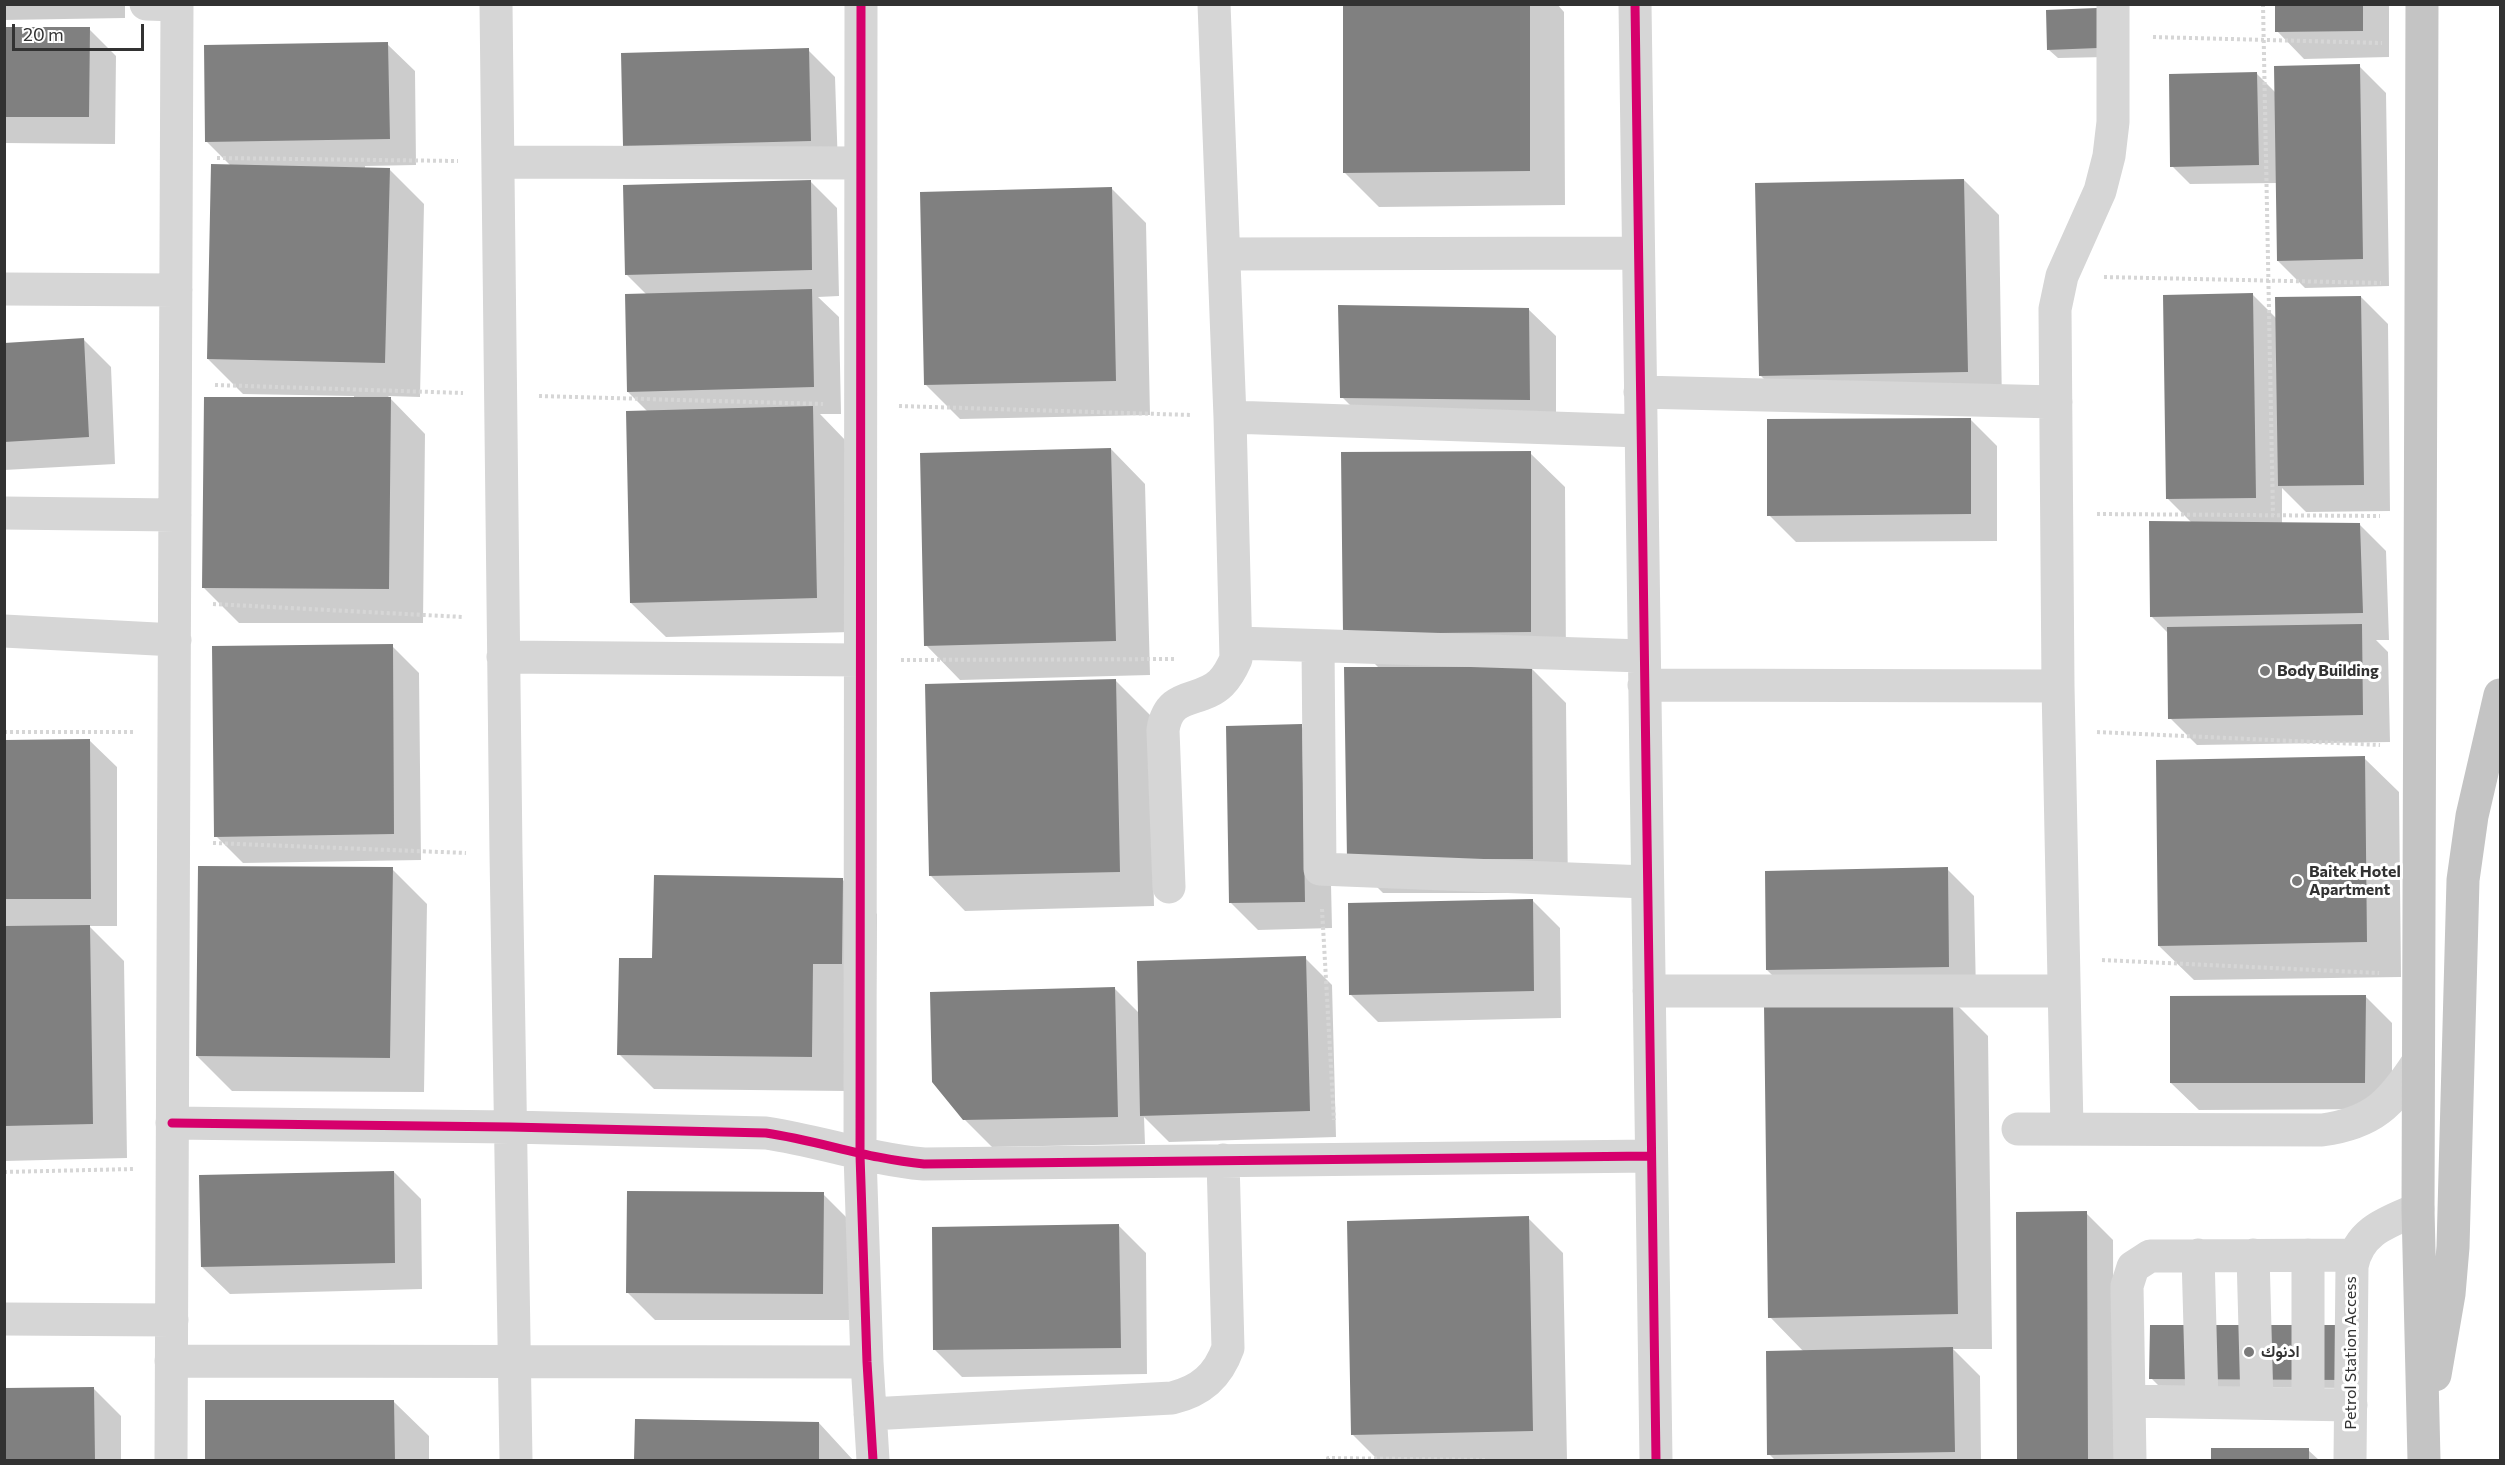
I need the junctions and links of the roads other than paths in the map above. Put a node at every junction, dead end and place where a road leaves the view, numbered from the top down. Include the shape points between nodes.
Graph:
1 (146, 4) edge
2 (496, 4) edge
3 (861, 4) edge
4 (1214, 4) edge
5 (1635, 4) edge
6 (2422, 4) edge
7 (177, 5) edge
8 (2113, 20) edge
9 (498, 162) junction
10 (860, 163) junction
11 (1638, 253) junction
12 (1224, 254) junction
13 (4, 289) edge
14 (176, 290) junction
15 (1640, 392) junction
16 (2056, 402) junction
17 (1230, 417) junction
18 (1641, 431) junction
19 (4, 513) edge
20 (175, 515) junction
21 (4, 631) edge
22 (175, 640) junction
23 (1318, 646) junction
24 (1236, 651) junction
25 (503, 657) junction
26 (860, 660) junction
27 (1643, 671) junction
28 (2058, 686) junction
29 (2500, 695) edge
30 (1646, 882) junction
31 (1169, 887) dead end
32 (1648, 991) junction
33 (2064, 991) junction
34 (2418, 1062) junction
35 (172, 1124) junction
36 (510, 1127) junction
37 (2018, 1129) dead end
38 (2067, 1129) junction
39 (860, 1155) junction
40 (1651, 1156) junction
41 (1223, 1160) junction
42 (2418, 1209) junction
43 (2198, 1255) junction
44 (2253, 1255) junction
45 (2308, 1255) junction
46 (2354, 1256) junction
47 (4, 1320) edge
48 (172, 1320) junction
49 (171, 1361) junction
50 (514, 1362) junction
51 (867, 1362) junction
52 (2129, 1401) junction
53 (2202, 1402) junction
54 (2257, 1403) junction
55 (2308, 1404) junction
56 (2351, 1405) junction
57 (870, 1414) junction
58 (2423, 1446) edge
59 (171, 1461) edge
60 (516, 1461) edge
61 (873, 1461) edge
62 (1656, 1461) edge
63 (2130, 1461) edge
64 (2350, 1461) edge

1 - 7 street
2 - 9 street
3 - 10 street
4 - 12 street
5 - 11 street
6 - 34 highway
7 - 14 street
8 - 16 street via 2109,156 2100,191 2062,276 2055,309
9 - 10 street
9 - 25 street
10 - 26 street
11 - 12 street
11 - 15 street
12 - 17 street
13 - 14 street
14 - 20 street
15 - 16 street
15 - 18 street
16 - 28 street
17 - 18 street
17 - 24 street
18 - 27 street
19 - 20 street
20 - 22 street
21 - 22 street
22 - 35 street
23 - 24 street
23 - 27 street
23 - 30 street via 1320,869
24 - 31 street via 1230,673 1220,684 1178,702 1165,719
25 - 26 street
25 - 36 street
26 - 39 street
27 - 28 street
27 - 30 street
28 - 33 street
29 - 58 highway via 2472,816 2463,880 2453,1247 2442,1341
30 - 32 street
32 - 33 street
32 - 40 street
33 - 38 street
34 - 38 street via 2388,1103 2369,1117 2346,1126 2322,1130
34 - 42 highway
35 - 36 street
35 - 48 street
36 - 39 street via 766,1133
36 - 50 street
37 - 38 street
39 - 41 street via 924,1164
39 - 51 street
40 - 41 street
40 - 62 street
41 - 57 street via 1228,1348 1214,1376 1202,1387 1172,1398
42 - 46 street, Petrol Station Access via 2371,1230
42 - 58 highway
43 - 44 street
43 - 52 street via 2150,1256 2133,1267 2128,1276
43 - 53 street
44 - 45 street
44 - 54 street
45 - 46 street
45 - 55 street
46 - 56 street, Petrol Station Access
47 - 48 street
48 - 49 street
49 - 50 street
49 - 59 street
50 - 51 street
50 - 60 street
51 - 57 street
52 - 53 street
52 - 63 street
53 - 54 street
54 - 55 street
55 - 56 street
56 - 64 street, Petrol Station Access
57 - 61 street

